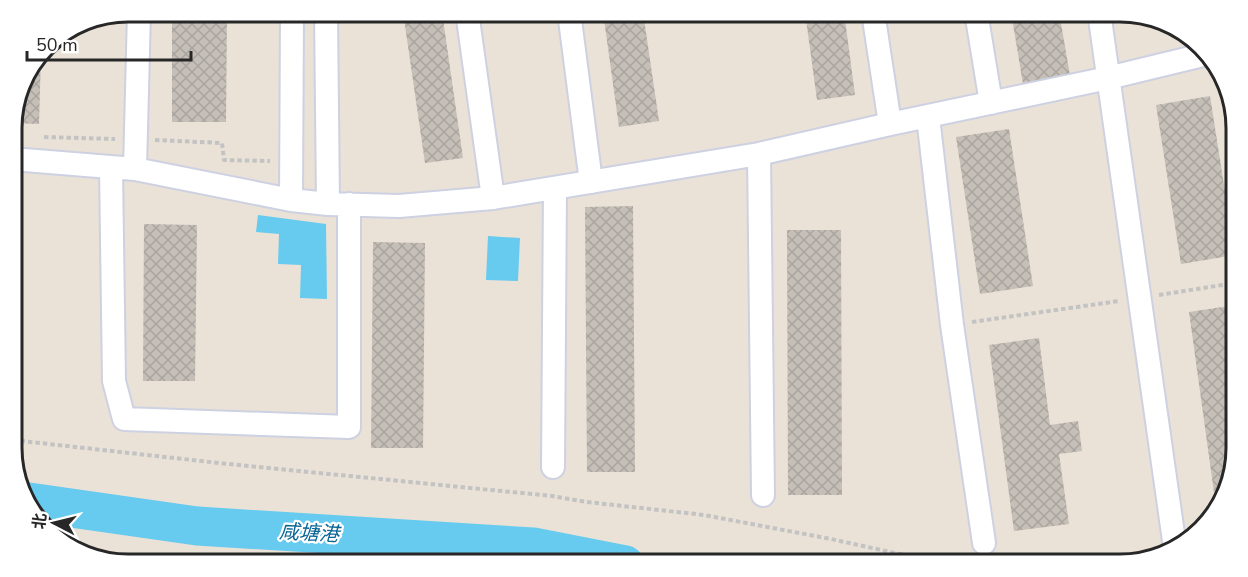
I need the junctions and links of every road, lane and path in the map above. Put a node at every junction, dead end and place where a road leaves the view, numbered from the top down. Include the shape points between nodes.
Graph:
1 (875, 22) edge
2 (978, 22) edge
3 (1100, 22) edge
4 (139, 23) edge
5 (292, 23) edge
6 (327, 23) edge
7 (468, 23) edge
8 (570, 23) edge
9 (1197, 57) edge
10 (1108, 78) junction
11 (991, 103) junction
12 (928, 117) junction
13 (890, 124) junction
14 (759, 154) junction
15 (23, 160) edge
16 (111, 168) junction
17 (135, 169) junction
18 (591, 182) junction
19 (555, 189) junction
20 (493, 198) junction
21 (291, 200) junction
22 (339, 204) junction
23 (1226, 285) edge
24 (1139, 298) junction
25 (952, 325) junction
26 (22, 441) edge
27 (553, 467) dead end
28 (763, 495) dead end
29 (1174, 539) edge
30 (984, 543) dead end
31 (900, 554) edge

1 - 13 street
2 - 11 street
3 - 10 street
4 - 17 street
5 - 21 street
6 - 22 street
7 - 20 street
8 - 18 street
9 - 10 street
10 - 11 street
10 - 24 street
11 - 12 street
12 - 13 street
12 - 25 street
13 - 14 street
14 - 18 street
14 - 28 street
15 - 16 street
16 - 17 street
16 - 22 street via 114,381 124,419 349,427
17 - 21 street
18 - 19 street
19 - 20 street
19 - 27 street
20 - 22 street via 399,206
21 - 22 street
23 - 24 path
24 - 25 path
24 - 29 street
25 - 30 street
26 - 31 path via 704,515

